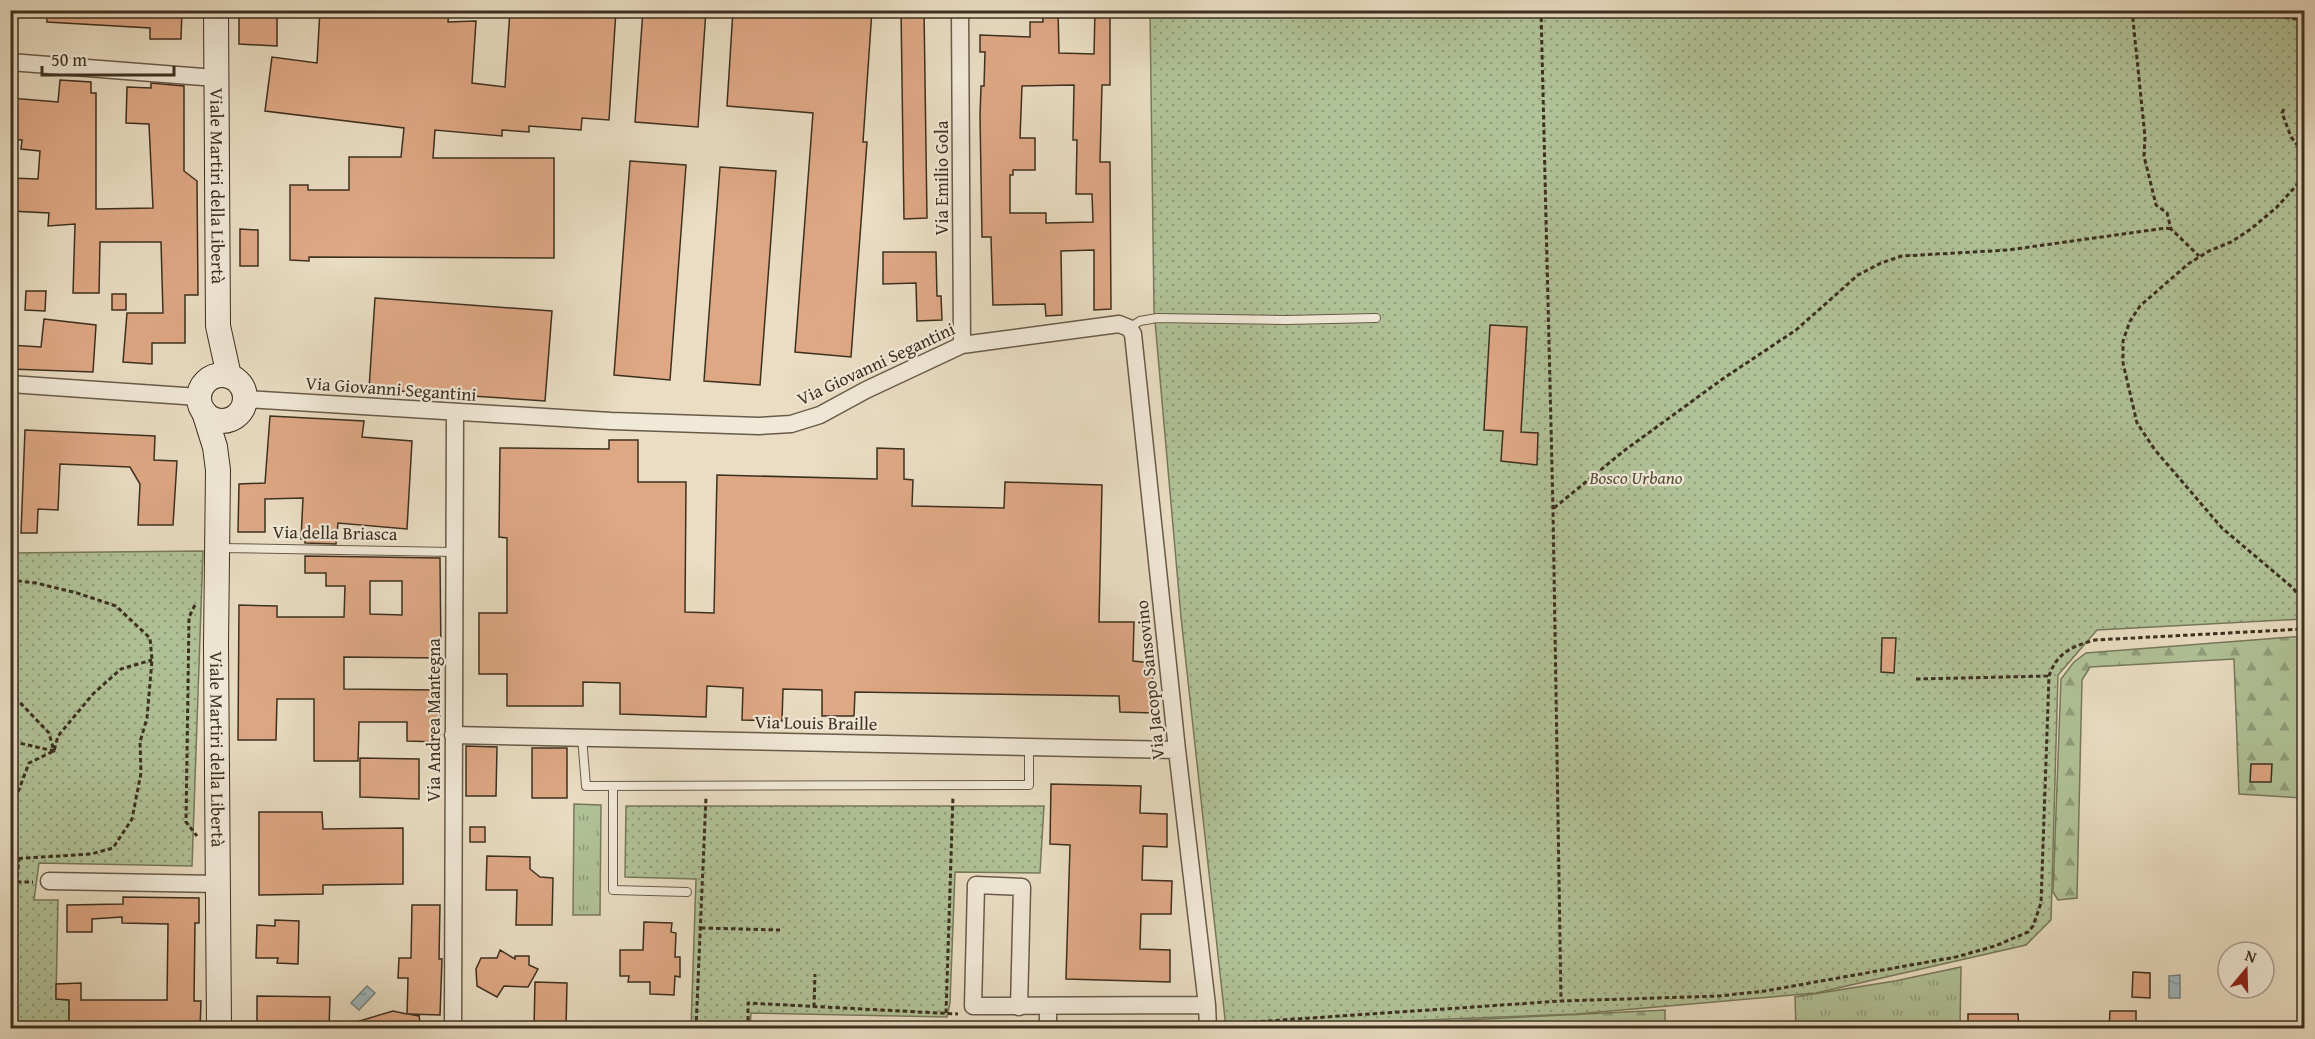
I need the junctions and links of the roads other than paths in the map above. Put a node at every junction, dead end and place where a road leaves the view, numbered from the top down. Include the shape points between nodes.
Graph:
1 (216, 10) edge
2 (960, 10) edge
3 (10, 62) edge
4 (216, 78) junction
5 (1376, 318) dead end
6 (1129, 328) junction
7 (962, 345) junction
8 (10, 384) edge
9 (210, 391) junction
10 (238, 409) junction
11 (455, 412) junction
12 (218, 470) junction
13 (217, 548) junction
14 (453, 552) junction
15 (453, 735) junction
16 (582, 737) junction
17 (1029, 746) junction
18 (1177, 750) junction
19 (613, 786) junction
20 (49, 881) dead end
21 (218, 884) junction
22 (687, 892) dead end
23 (1207, 1005) junction
24 (1048, 1006) junction
25 (1018, 1007) junction
26 (1208, 1027) edge
27 (219, 1029) edge
28 (453, 1029) edge
29 (1048, 1029) edge

1 - 4 street, Viale Martiri della Libertà
2 - 7 street, Via Emilio Gola
3 - 4 street
4 - 9 street, Viale Martiri della Libertà via 218,326
5 - 6 lane, Via Giovanni Segantini via 1157,318
6 - 7 street, Via Giovanni Segantini via 1119,324
6 - 18 street, Via Jacopo Sansovino via 1133,334
7 - 11 street, Via Giovanni Segantini via 820,415 790,424 611,422
8 - 9 street
9 - 10 street via 217,420
9 - 10 street, Viale Martiri della Libertà via 240,384
9 - 12 street, Viale Martiri della Libertà
10 - 11 street, Via Giovanni Segantini
10 - 12 street, Viale Martiri della Libertà
11 - 14 street, Via Andrea Mantegna
12 - 13 street, Viale Martiri della Libertà
13 - 14 lane, Via della Briasca
13 - 21 street, Viale Martiri della Libertà
14 - 15 street, Via Andrea Mantegna
15 - 16 street, Via Louis Braille
15 - 28 street, Via Andrea Mantegna
16 - 17 street, Via Louis Braille
16 - 19 lane via 586,786
17 - 18 street, Via Louis Braille
17 - 19 lane via 1029,785
18 - 23 street, Via Jacopo Sansovino
19 - 22 lane via 613,890
20 - 21 street
21 - 27 street, Viale Martiri della Libertà
23 - 24 street
23 - 26 street, Via Jacopo Sansovino
24 - 25 street
24 - 29 street
25 - 25 street via 973,1006 976,885 1022,887

